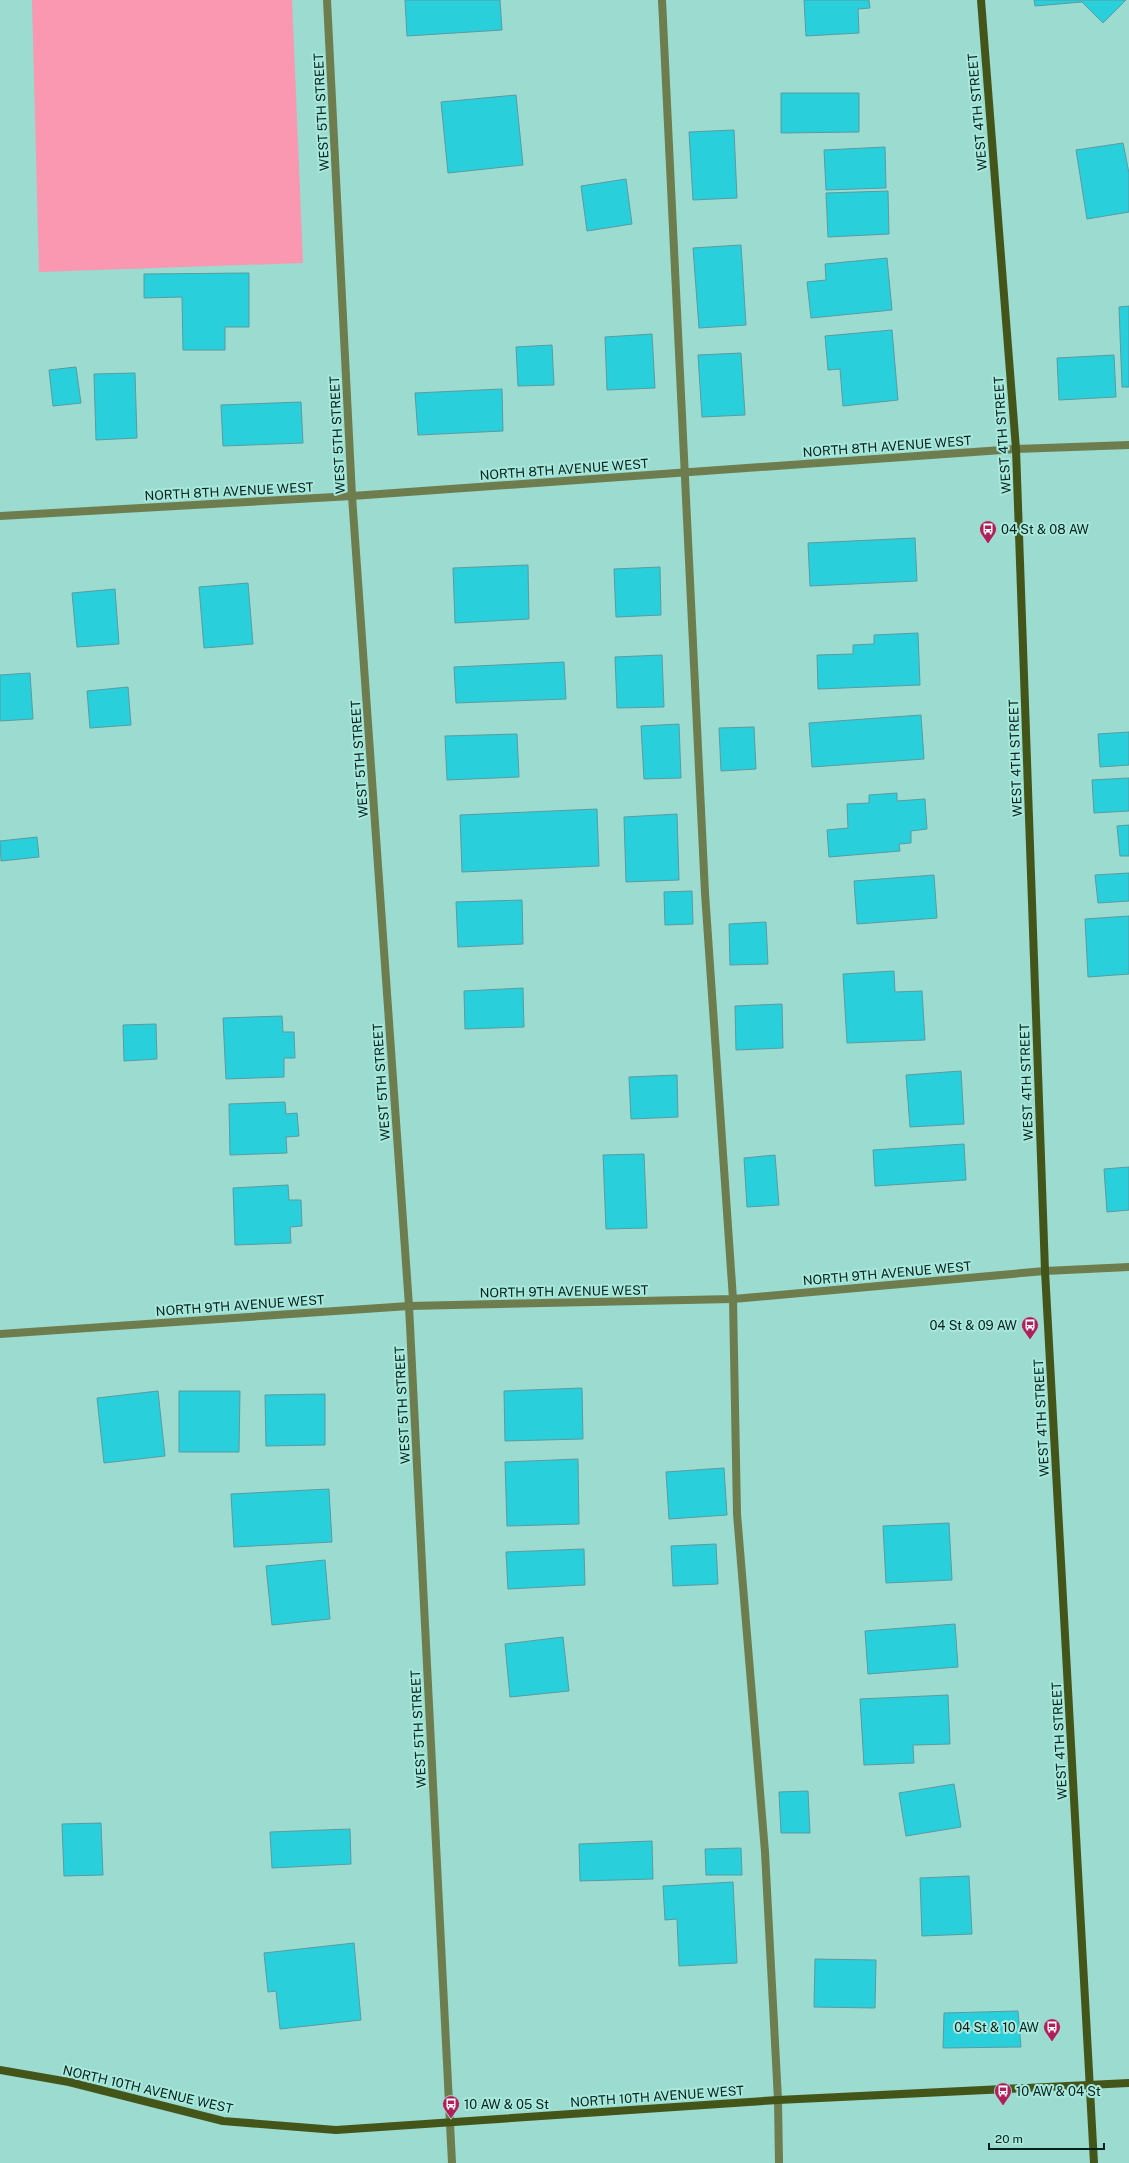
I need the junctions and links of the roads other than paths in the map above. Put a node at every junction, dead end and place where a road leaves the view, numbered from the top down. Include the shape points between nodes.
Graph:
1 (327, 0) edge
2 (662, 0) edge
3 (981, 0) edge
4 (1129, 445) edge
5 (1016, 449) junction
6 (686, 472) junction
7 (352, 496) junction
8 (0, 516) edge
9 (1129, 1267) edge
10 (1045, 1271) junction
11 (733, 1299) junction
12 (409, 1306) junction
13 (0, 1334) edge
14 (0, 2070) edge
15 (1129, 2083) edge
16 (1089, 2085) junction
17 (778, 2100) junction
18 (450, 2123) junction
19 (452, 2163) edge
20 (779, 2163) edge
21 (1094, 2163) edge

1 - 7 street, WEST 5TH STREET
2 - 6 street
3 - 5 street, WEST 4TH STREET
4 - 5 street, NORTH 8TH AVENUE WEST
5 - 6 street, NORTH 8TH AVENUE WEST
5 - 10 street, WEST 4TH STREET
6 - 7 street, NORTH 8TH AVENUE WEST
6 - 11 street via 705,893
7 - 8 street, NORTH 8TH AVENUE WEST
7 - 12 street, WEST 5TH STREET
9 - 10 street, NORTH 9TH AVENUE WEST
10 - 11 street, NORTH 9TH AVENUE WEST
10 - 16 street, WEST 4TH STREET
11 - 12 street, NORTH 9TH AVENUE WEST
11 - 17 street via 737,1514 765,1852
12 - 13 street, NORTH 9TH AVENUE WEST
12 - 18 street, WEST 5TH STREET
14 - 18 street, NORTH 10TH AVENUE WEST via 69,2082 223,2121 336,2130
15 - 16 street, NORTH 10TH AVENUE WEST
16 - 17 street, NORTH 10TH AVENUE WEST
16 - 21 street, WEST 4TH STREET
17 - 18 street, NORTH 10TH AVENUE WEST
17 - 20 street
18 - 19 street, WEST 5TH STREET

